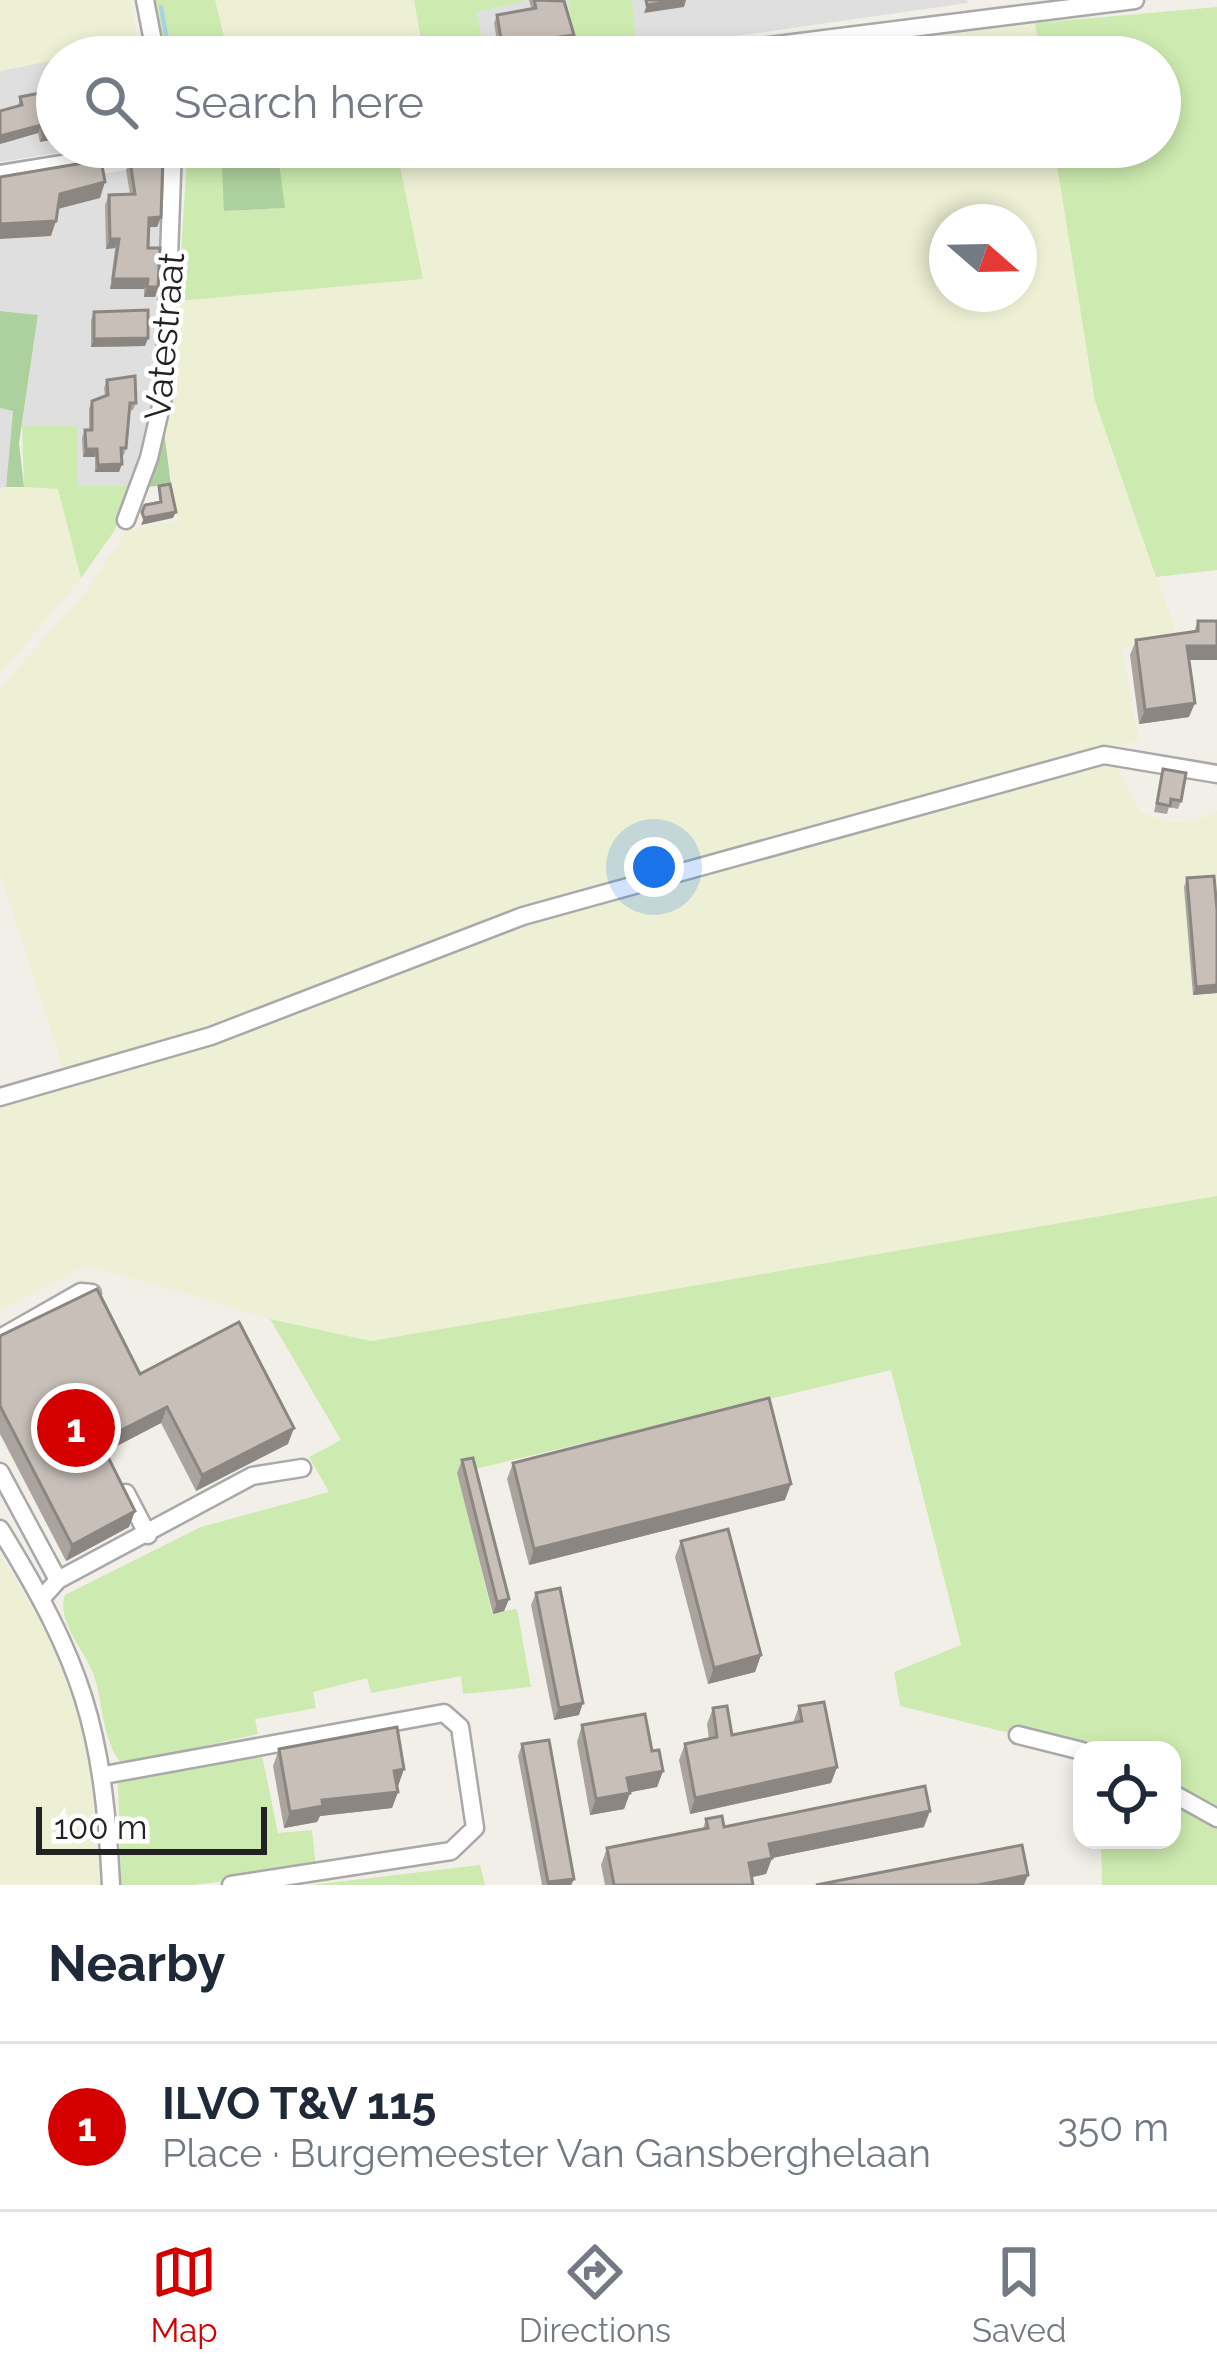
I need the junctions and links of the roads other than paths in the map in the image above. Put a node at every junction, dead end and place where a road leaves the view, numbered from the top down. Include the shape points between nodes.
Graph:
1 (145, 0) edge
2 (1135, 0) edge
3 (152, 36) edge
4 (848, 36) edge
5 (36, 167) edge
6 (169, 168) edge
7 (0, 173) edge
8 (126, 520) dead end
9 (1217, 774) edge
10 (0, 1097) edge
11 (92, 1293) edge
12 (0, 1338) edge
13 (302, 1468) dead end
14 (0, 1472) edge
15 (118, 1480) edge
16 (0, 1529) edge
17 (148, 1535) junction
18 (58, 1580) junction
19 (41, 1599) junction
20 (1018, 1735) dead end
21 (1073, 1749) edge
22 (104, 1775) junction
23 (1181, 1798) edge
24 (1217, 1818) edge
25 (111, 1885) edge
26 (231, 1885) edge

1 - 3 street
2 - 4 street
5 - 7 street
6 - 8 street, Vatestraat via 164,393
9 - 10 street via 1104,755 523,916 211,1036
11 - 12 street
13 - 17 street via 252,1476
14 - 18 street
15 - 17 street
16 - 19 street
17 - 18 street
18 - 19 street
19 - 22 street via 78,1669
20 - 21 street
22 - 25 street
22 - 26 street via 444,1713 460,1727 475,1828 451,1851
23 - 24 street

